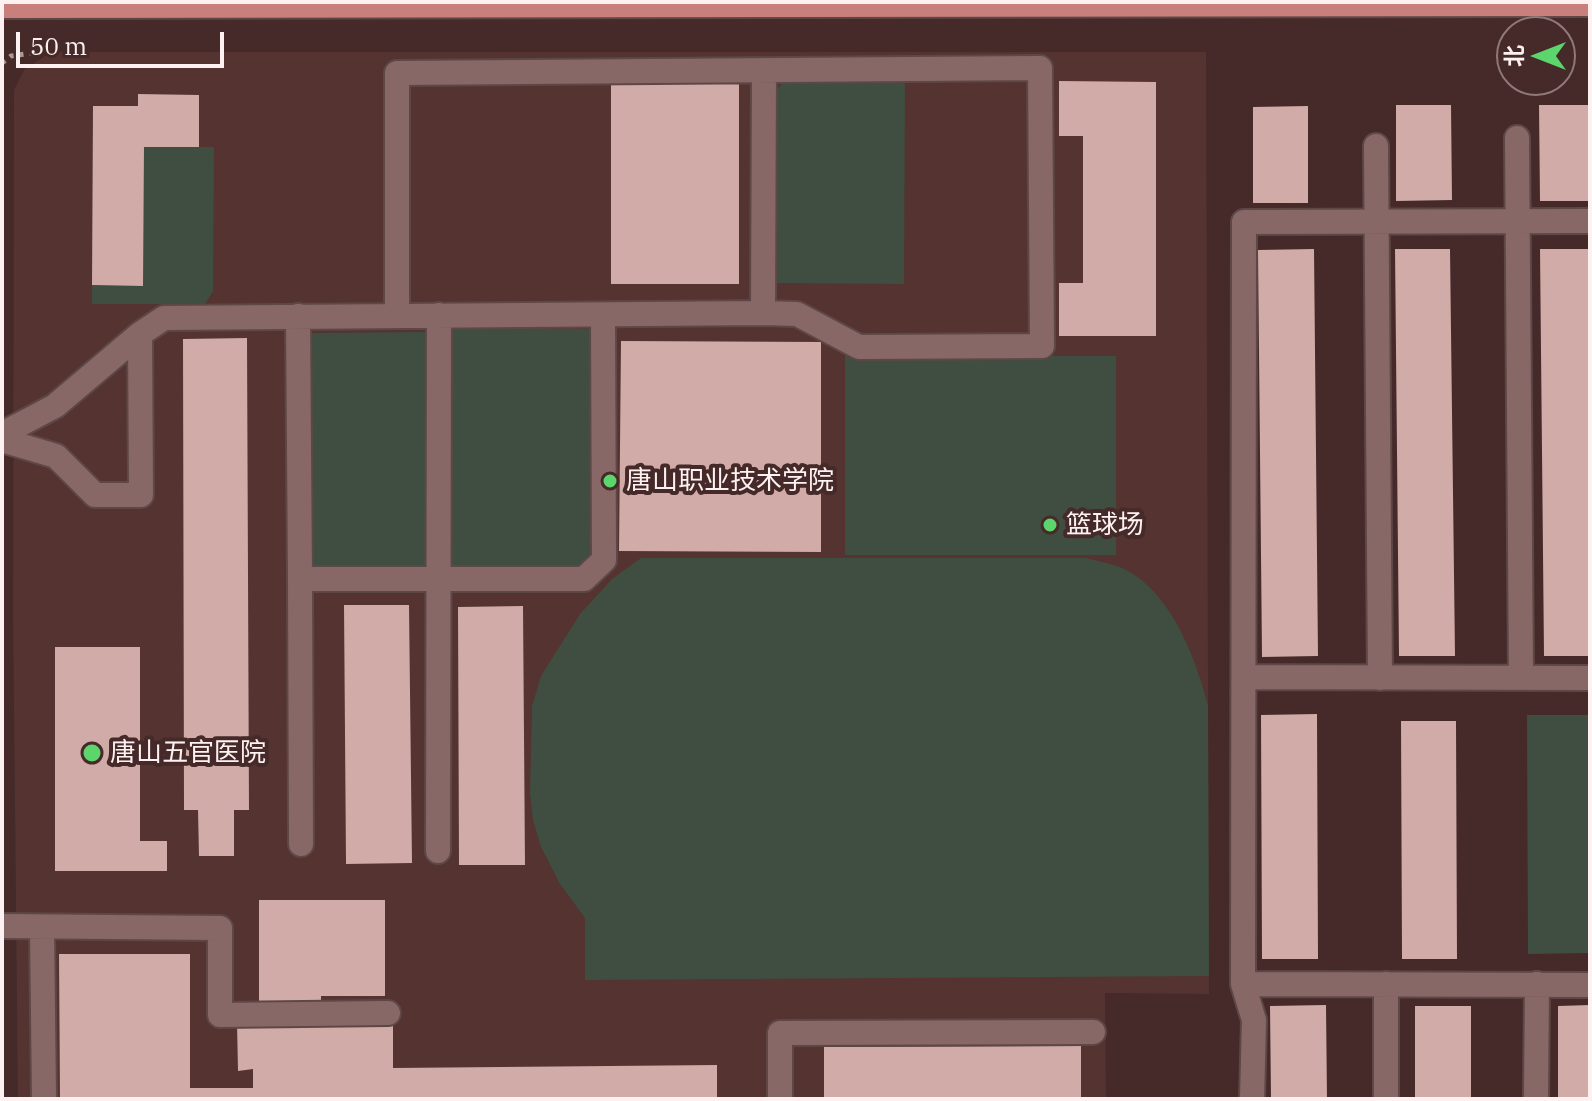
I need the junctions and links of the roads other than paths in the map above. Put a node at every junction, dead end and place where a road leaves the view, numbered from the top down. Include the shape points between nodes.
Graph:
1 (1204, 3) edge
2 (396, 4) edge
3 (919, 4) edge
4 (1590, 4) edge
5 (2, 6) edge
6 (764, 71) junction
7 (1517, 138) dead end
8 (1376, 146) dead end
9 (1518, 221) junction
10 (1590, 221) edge
11 (1376, 222) junction
12 (763, 313) junction
13 (397, 315) junction
14 (439, 315) junction
15 (298, 316) junction
16 (603, 316) junction
17 (140, 334) junction
18 (2, 434) edge
19 (2, 440) edge
20 (439, 578) junction
21 (300, 579) junction
22 (1244, 677) junction
23 (1380, 678) junction
24 (1521, 678) junction
25 (1590, 678) edge
26 (301, 844) dead end
27 (438, 851) dead end
28 (2, 926) edge
29 (42, 927) junction
30 (1243, 984) junction
31 (1386, 984) junction
32 (1537, 984) junction
33 (1590, 985) edge
34 (388, 1013) dead end
35 (1093, 1032) dead end
36 (44, 1099) edge
37 (780, 1099) edge
38 (1252, 1099) edge
39 (1386, 1099) edge
40 (1536, 1099) edge

1 - 3 main road
1 - 4 main road
2 - 3 main road
2 - 5 main road
6 - 12 street
6 - 12 street via 1040,68 1042,346 859,347 797,314
6 - 13 street via 397,73
7 - 9 street
8 - 11 street
9 - 10 street
9 - 11 street
9 - 24 street
11 - 22 street via 1244,222
11 - 23 street
12 - 16 street
13 - 14 street
13 - 15 street
14 - 16 street
14 - 20 street
15 - 17 street via 164,318
15 - 21 street
16 - 20 street via 604,560 584,579
17 - 18 street via 55,406
17 - 19 street via 141,495 95,495 56,456
20 - 21 street
20 - 27 street
21 - 26 street
22 - 23 street
22 - 30 street
23 - 24 street
24 - 25 street
28 - 29 street
29 - 34 street via 220,928 220,1015
29 - 36 street
30 - 31 street
30 - 38 street via 1254,1020
31 - 32 street
31 - 39 street
32 - 33 street
32 - 40 street
35 - 37 street via 780,1033

